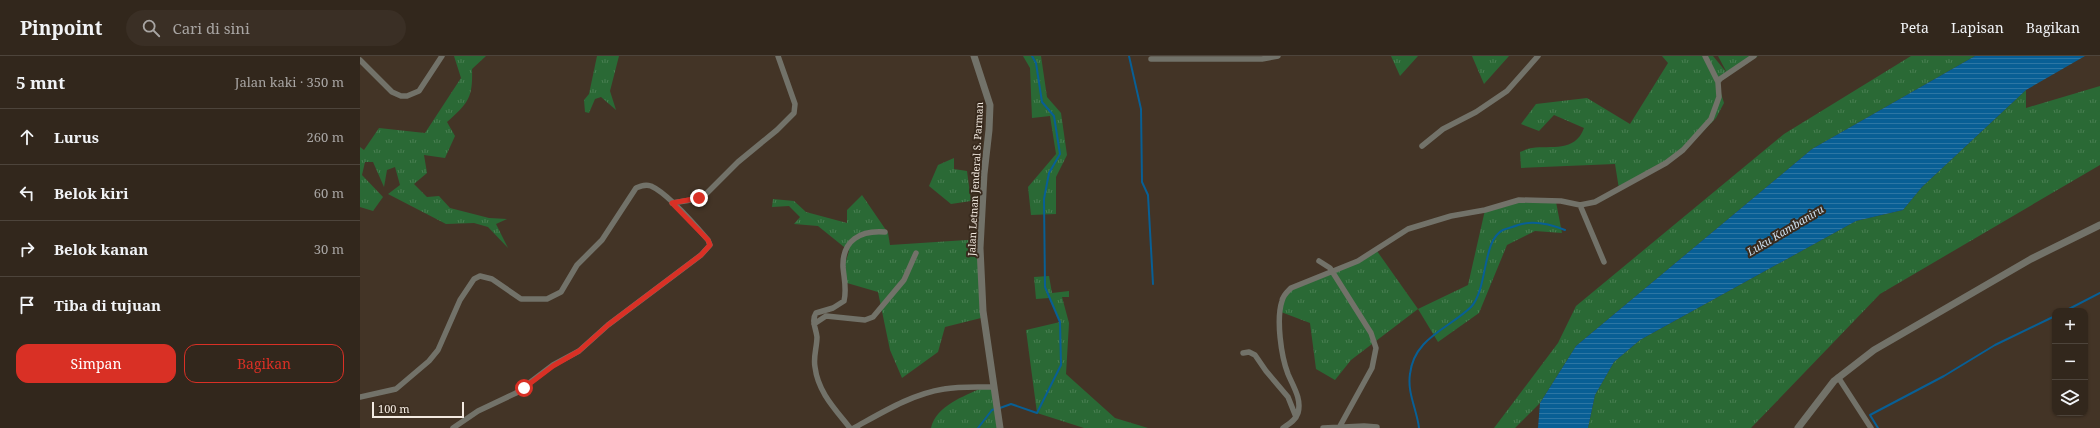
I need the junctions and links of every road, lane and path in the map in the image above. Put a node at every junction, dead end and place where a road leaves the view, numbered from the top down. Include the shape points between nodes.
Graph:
1 (442, 56) edge
2 (778, 56) edge
3 (974, 56) edge
4 (1278, 56) edge
5 (1538, 56) edge
6 (1705, 56) edge
7 (1754, 56) edge
8 (1151, 59) dead end
9 (360, 60) edge
10 (1718, 82) junction
11 (1422, 146) dead end
12 (672, 203) junction
13 (1580, 204) junction
14 (2100, 225) edge
15 (884, 232) dead end
16 (916, 253) dead end
17 (1319, 261) dead end
18 (1604, 262) dead end
19 (1333, 272) junction
20 (814, 324) junction
21 (1243, 353) dead end
22 (1838, 377) junction
23 (994, 387) junction
24 (360, 397) edge
25 (1296, 418) junction
26 (1340, 426) junction
27 (1377, 427) edge
28 (453, 428) edge
29 (850, 428) edge
30 (854, 428) edge
31 (1000, 428) edge
32 (1283, 428) edge
33 (1323, 428) edge
34 (1798, 428) edge
35 (1871, 428) edge

1 - 9 street via 419,91 407,96 392,92
2 - 12 street via 795,104 794,113 707,193 699,198
3 - 23 street, Jalan Letnan Jenderal S. Parman via 990,105 980,248 983,311
4 - 8 street via 1262,59
5 - 11 street via 1508,91 1443,129
6 - 10 street
7 - 10 street via 1722,76
10 - 13 street via 1719,97 1711,119 1683,150 1666,163 1595,202
12 - 24 street via 652,186 642,185 636,188 602,240 577,265 561,292 554,297 521,299 492,279 480,276 474,279 460,300 438,350 429,361 396,389
12 - 28 street via 708,240 710,245 701,255 608,325 579,351 516,393 478,411
13 - 18 street
13 - 19 street via 1519,200 1451,216 1408,229 1377,251
14 - 22 street via 2031,259 1874,350
15 - 20 street via 860,234 854,238 844,257 844,301 840,305 816,313
16 - 20 street via 904,280 873,317 865,320 826,316
17 - 19 street
19 - 25 street via 1291,288 1281,302 1282,347 1298,400
19 - 26 street via 1372,333 1376,348 1372,368
20 - 29 street via 817,336 815,367 818,381 827,399
21 - 25 street via 1255,355 1288,397
22 - 34 street
22 - 35 street
23 - 30 street via 960,387 931,392 899,403
23 - 31 street, Jalan Letnan Jenderal S. Parman
25 - 32 street
26 - 27 street
26 - 33 street

